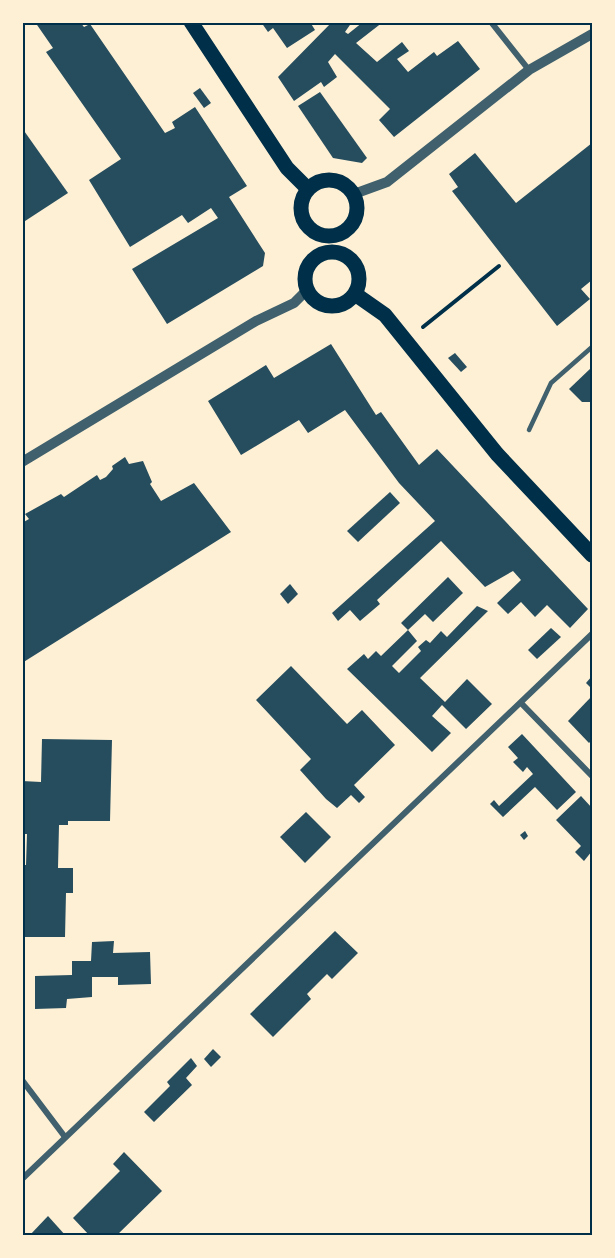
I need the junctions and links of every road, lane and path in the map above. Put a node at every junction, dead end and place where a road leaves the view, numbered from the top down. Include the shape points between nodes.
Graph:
1 (191, 22) edge
2 (491, 22) edge
3 (592, 34) edge
4 (529, 70) junction
5 (308, 189) junction
6 (354, 194) junction
7 (330, 236) junction
8 (331, 252) junction
9 (499, 266) dead end
10 (307, 290) junction
11 (355, 294) junction
12 (406, 341) junction
13 (592, 347) edge
14 (530, 430) dead end
15 (22, 462) edge
16 (592, 555) edge
17 (592, 634) edge
18 (521, 703) junction
19 (592, 776) edge
20 (22, 1080) edge
21 (65, 1137) junction
22 (22, 1179) edge

1 - 5 main road via 287,168
2 - 4 street
3 - 4 street
4 - 6 street via 387,182
5 - 6 main road via 332,179
5 - 7 main road via 303,197 302,215 312,230
6 - 7 main road via 354,222 348,230
7 - 8 main road
8 - 10 main road via 309,265
8 - 11 main road via 353,262 359,278
9 - 12 path
10 - 11 main road via 318,303 334,306
10 - 15 street via 294,303 256,321
11 - 12 main road via 385,315
12 - 16 main road via 497,454
13 - 14 lane via 551,383
17 - 18 street
18 - 19 street
18 - 21 street
20 - 21 street
21 - 22 street

